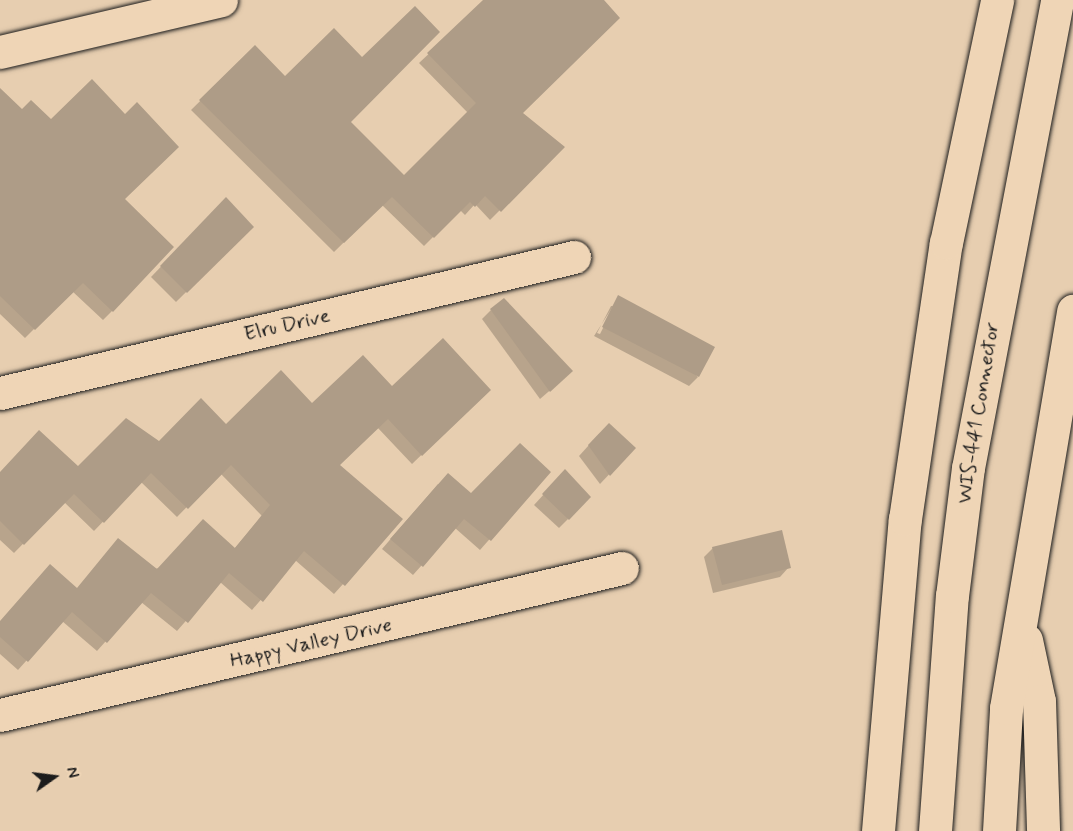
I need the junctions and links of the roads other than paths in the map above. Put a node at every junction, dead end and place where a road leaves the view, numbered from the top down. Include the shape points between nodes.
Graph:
1 (221, 0) edge
2 (997, 0) edge
3 (1057, 0) edge
4 (0, 52) edge
5 (574, 257) dead end
6 (1073, 311) edge
7 (0, 393) edge
8 (622, 568) dead end
9 (1024, 627) junction
10 (0, 715) edge
11 (878, 831) edge
12 (934, 831) edge
13 (999, 831) edge
14 (1043, 831) edge

1 - 4 main road
2 - 11 main road via 946,243 905,519
3 - 12 main road, WIS-441 Connector via 968,468 952,596
5 - 7 main road, Elru Drive
6 - 9 main road
8 - 10 main road, Happy Valley Drive
9 - 13 main road via 1006,708
9 - 14 main road via 1039,701

